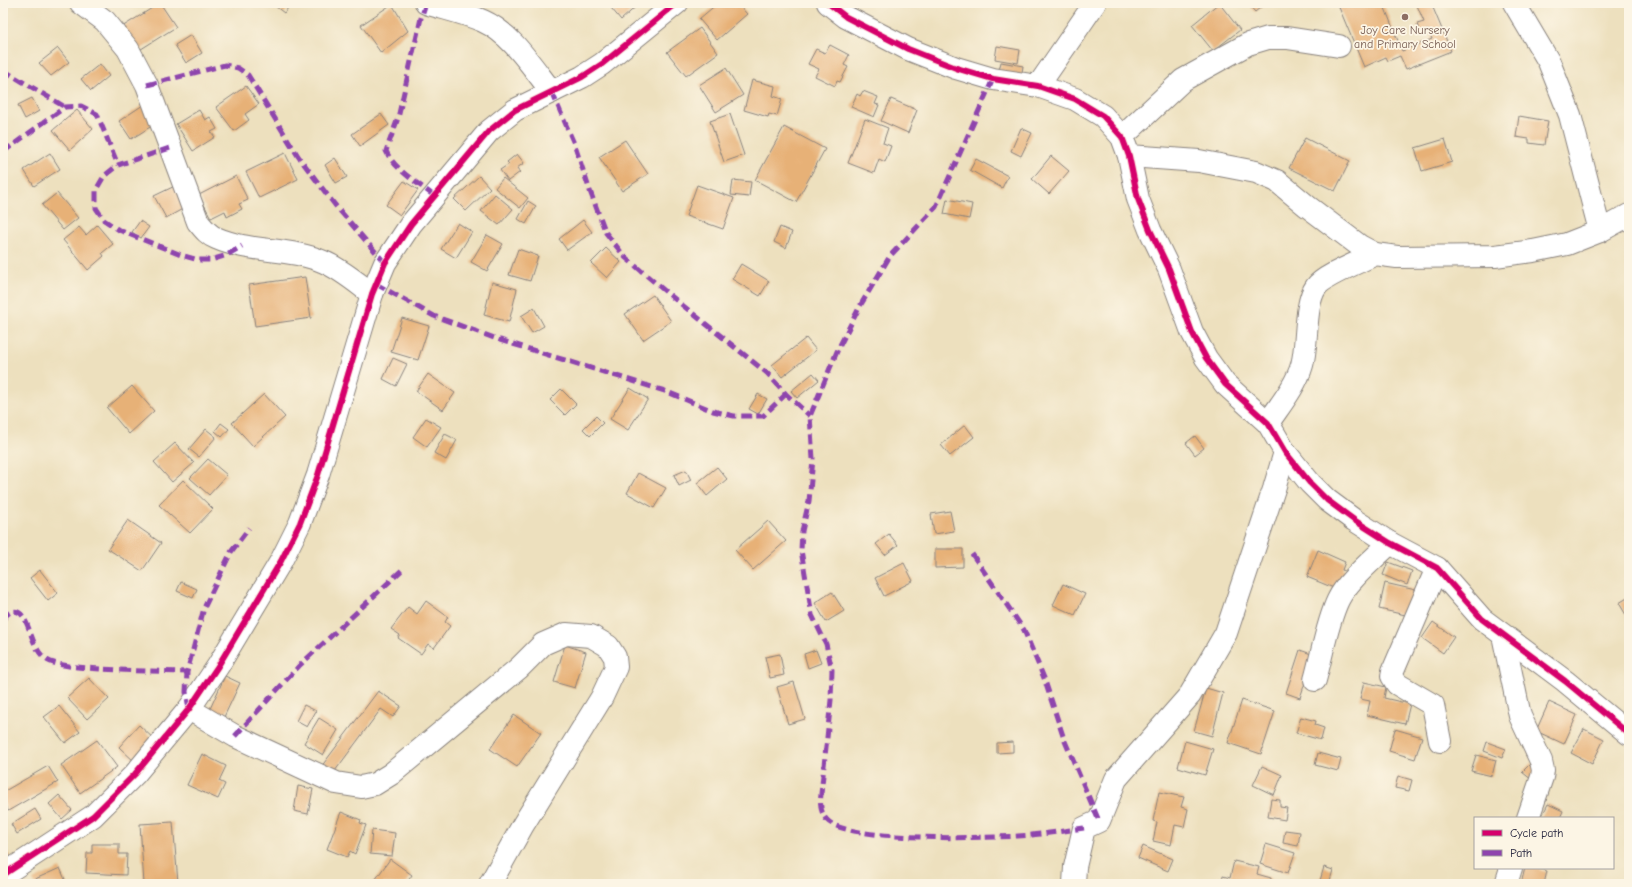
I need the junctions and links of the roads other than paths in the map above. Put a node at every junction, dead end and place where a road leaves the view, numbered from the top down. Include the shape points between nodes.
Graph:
1 (81, 3) edge
2 (426, 3) edge
3 (677, 3) edge
4 (828, 3) edge
5 (1095, 3) edge
6 (1514, 3) edge
7 (844, 10) edge
8 (1339, 46) dead end
9 (1038, 86) junction
10 (552, 92) junction
11 (1125, 146) junction
12 (1629, 215) edge
13 (1600, 231) junction
14 (1375, 254) junction
15 (372, 294) junction
16 (1268, 424) junction
17 (1285, 452) junction
18 (1390, 543) junction
19 (1437, 568) junction
20 (1503, 635) junction
21 (1315, 680) dead end
22 (189, 709) junction
23 (1629, 734) edge
24 (1440, 741) dead end
25 (1528, 817) edge
26 (1510, 869) edge
27 (3, 874) edge
28 (490, 884) edge
29 (1074, 884) edge
30 (1506, 884) edge

1 - 15 street via 105,21 128,49 147,85 198,222 206,232 215,238 242,246 299,254 324,262
2 - 10 street via 484,22 505,36
3 - 10 street via 602,64
4 - 7 street
5 - 9 street
6 - 13 street via 1550,62 1570,115
7 - 9 street via 908,49 956,68 993,79
8 - 11 street via 1287,38 1268,38 1248,44 1182,80
9 - 11 street via 1075,100 1103,116
10 - 15 street via 515,110 489,131 411,224 385,263
11 - 14 street via 1256,172 1277,181 1360,246
11 - 16 street via 1138,199 1169,269 1192,332 1206,358 1225,384
12 - 13 street
13 - 14 street via 1567,244 1495,256 1397,257
14 - 16 street via 1325,278 1316,286 1311,300 1303,363 1298,378
15 - 22 street via 318,475 300,523 277,568
16 - 17 street
17 - 18 street via 1327,500
17 - 29 street via 1226,633 1190,695 1116,779 1099,821 1084,828
18 - 19 street
18 - 21 street via 1338,599
19 - 20 street via 1482,619
19 - 24 street via 1392,676 1397,684 1433,705
20 - 23 street via 1565,681
20 - 25 street via 1520,716 1543,770
22 - 27 street via 135,774 93,816
22 - 28 street via 235,736 336,783 361,787 375,784 391,774 508,677 543,644 566,634 591,636 603,642 616,657 616,667 602,697 523,825
26 - 30 street

